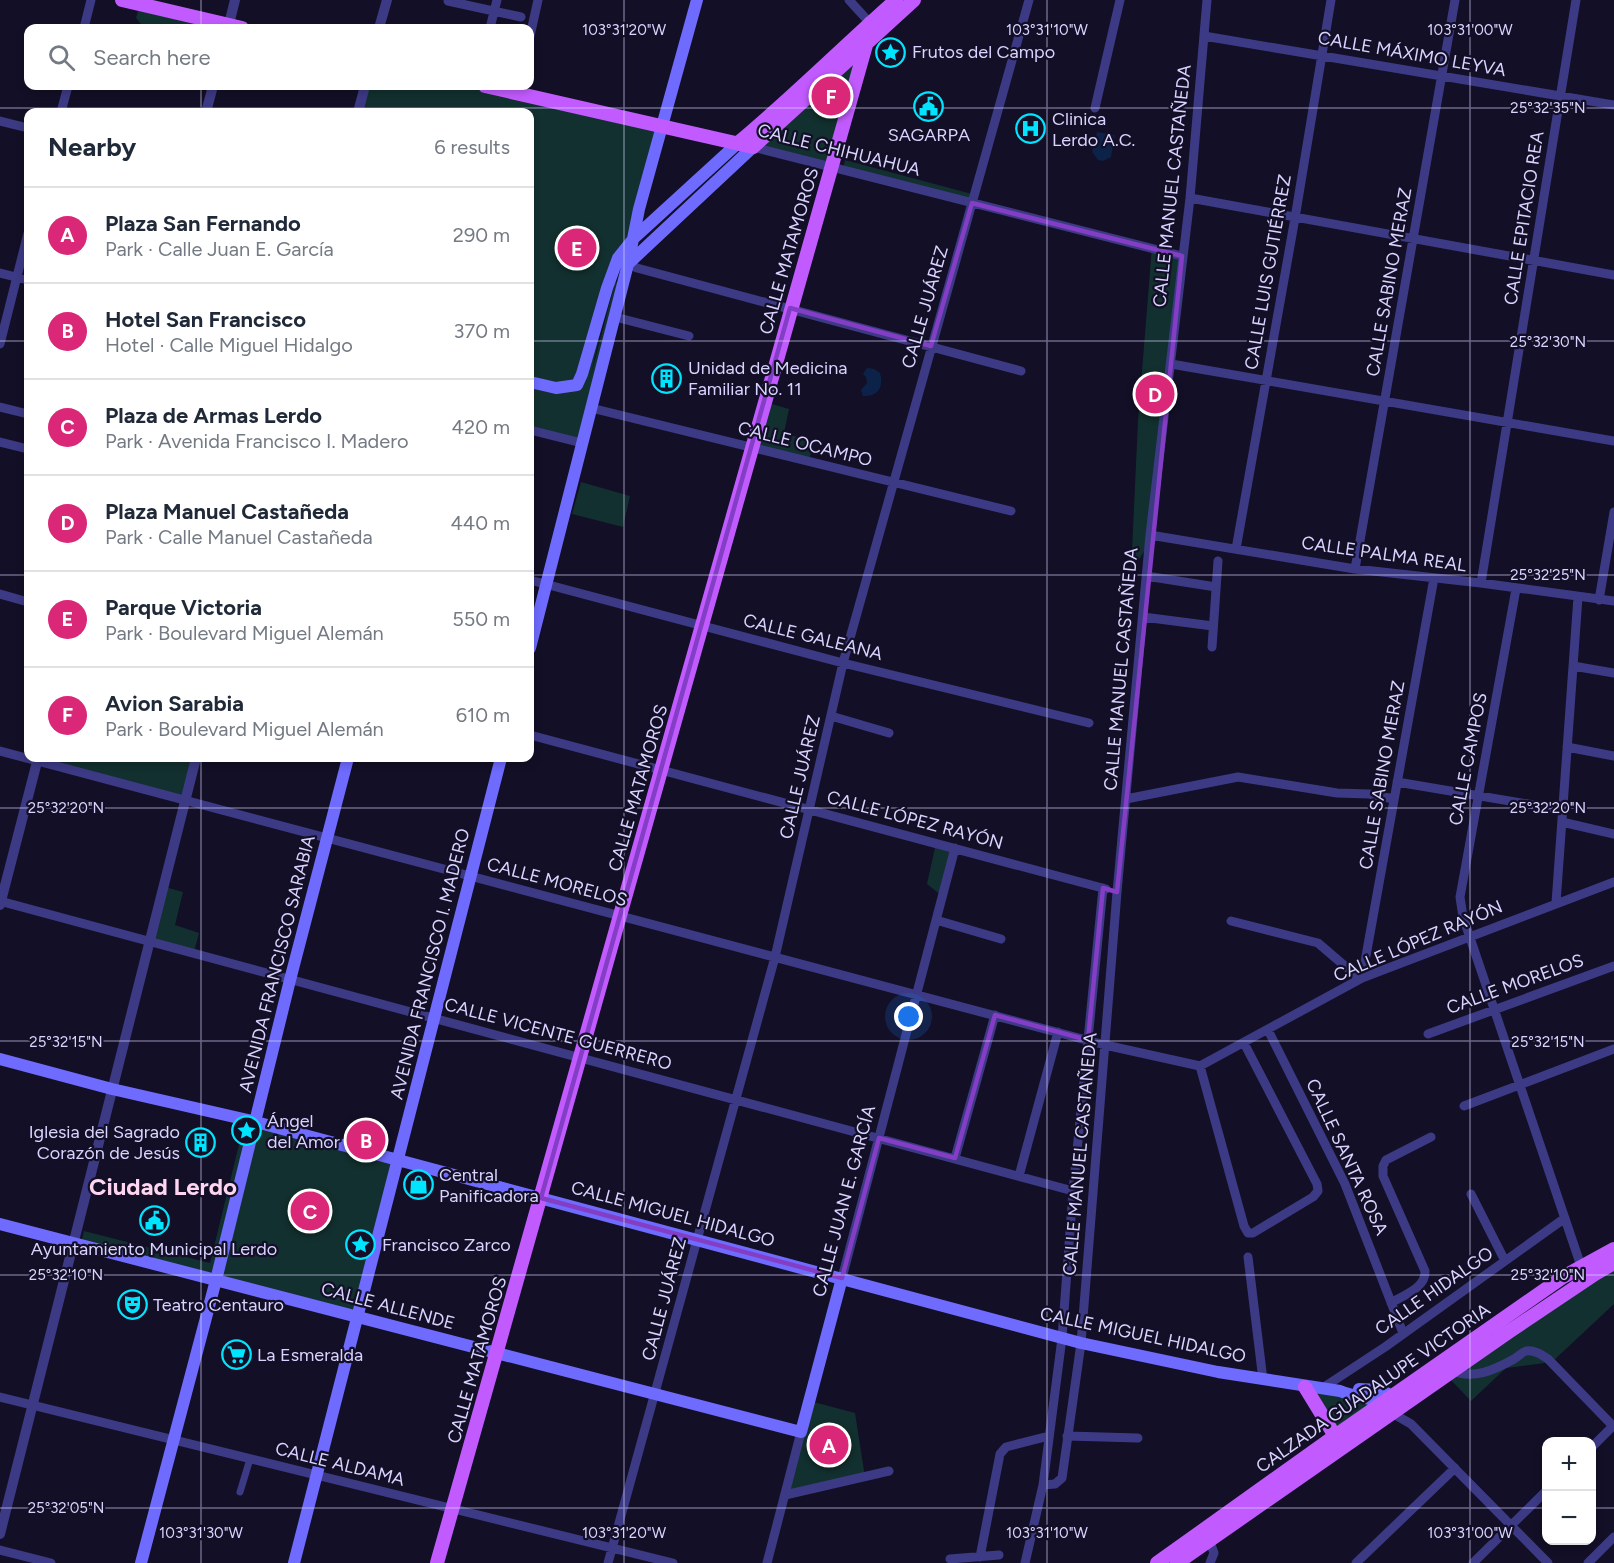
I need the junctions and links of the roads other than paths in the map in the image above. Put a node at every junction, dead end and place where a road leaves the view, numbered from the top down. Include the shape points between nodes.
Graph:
1 (91, 0) edge
2 (122, 0) edge
3 (235, 0) edge
4 (387, 0) edge
5 (497, 0) edge
6 (538, 0) edge
7 (697, 0) edge
8 (849, 0) edge
9 (896, 0) edge
10 (914, 0) edge
11 (1029, 0) edge
12 (1120, 0) edge
13 (1207, 0) edge
14 (1331, 0) edge
15 (1455, 0) edge
16 (1576, 0) edge
17 (448, 1) edge
18 (494, 11) junction
19 (521, 17) dead end
20 (870, 23) junction
21 (85, 24) edge
22 (216, 24) edge
23 (232, 24) edge
24 (381, 24) edge
25 (491, 24) edge
26 (533, 24) edge
27 (1204, 36) junction
28 (866, 45) junction
29 (1322, 56) junction
30 (1442, 76) junction
31 (67, 90) edge
32 (212, 90) edge
33 (364, 90) edge
34 (520, 90) edge
35 (1560, 96) junction
36 (1614, 105) edge
37 (62, 108) edge
38 (207, 108) edge
39 (359, 108) edge
40 (1095, 108) dead end
41 (772, 115) junction
42 (0, 121) edge
43 (661, 125) junction
44 (24, 127) edge
45 (711, 136) junction
46 (738, 143) junction
47 (753, 147) junction
48 (832, 168) junction
49 (1190, 198) junction
50 (972, 203) junction
51 (1295, 218) junction
52 (634, 238) junction
53 (1414, 239) junction
54 (24, 248) edge
55 (1182, 256) junction
56 (623, 261) junction
57 (1533, 261) junction
58 (0, 273) edge
59 (1614, 275) edge
60 (16, 277) junction
61 (24, 279) edge
62 (790, 309) junction
63 (615, 317) junction
64 (689, 336) dead end
65 (0, 344) edge
66 (931, 346) junction
67 (1171, 364) junction
68 (1021, 371) dead end
69 (1266, 380) junction
70 (534, 383) edge
71 (1385, 401) junction
72 (0, 407) edge
73 (591, 408) junction
74 (24, 413) edge
75 (1507, 422) junction
76 (534, 431) edge
77 (1614, 441) edge
78 (0, 442) edge
79 (582, 443) junction
80 (24, 448) edge
81 (752, 448) junction
82 (893, 482) junction
83 (1011, 511) dead end
84 (1614, 512) edge
85 (1150, 535) junction
86 (1236, 549) junction
87 (1218, 561) dead end
88 (1355, 569) junction
89 (1146, 576) junction
90 (1434, 578) junction
91 (534, 581) edge
92 (1481, 583) junction
93 (546, 585) junction
94 (1216, 587) junction
95 (1516, 589) junction
96 (0, 594) edge
97 (1578, 597) junction
98 (1599, 600) junction
99 (24, 601) edge
100 (1614, 602) edge
101 (1143, 617) junction
102 (703, 626) junction
103 (1213, 626) junction
104 (534, 632) edge
105 (1212, 646) dead end
106 (843, 663) junction
107 (1573, 666) junction
108 (1614, 674) edge
109 (831, 716) junction
110 (1089, 723) dead end
111 (889, 733) dead end
112 (534, 736) edge
113 (1567, 747) junction
114 (0, 751) edge
115 (24, 756) edge
116 (1614, 756) edge
117 (37, 762) edge
118 (49, 762) edge
119 (195, 762) edge
120 (347, 762) edge
121 (500, 762) edge
122 (662, 770) junction
123 (1397, 782) junction
124 (1478, 795) junction
125 (1126, 799) junction
126 (1394, 799) junction
127 (186, 800) junction
128 (809, 810) junction
129 (1563, 810) junction
130 (1562, 822) junction
131 (1614, 834) edge
132 (327, 838) junction
133 (955, 848) junction
134 (471, 876) junction
135 (1614, 882) edge
136 (1103, 888) junction
137 (1117, 892) junction
138 (0, 903) edge
139 (1556, 903) junction
140 (621, 916) junction
141 (936, 920) junction
142 (1231, 921) dead end
143 (1470, 936) junction
144 (1001, 939) dead end
145 (150, 942) junction
146 (775, 957) junction
147 (1614, 966) edge
148 (1361, 979) junction
149 (290, 980) junction
150 (916, 994) junction
151 (1495, 1009) junction
152 (995, 1015) junction
153 (434, 1018) junction
154 (1268, 1030) junction
155 (1059, 1032) junction
156 (1428, 1034) dead end
157 (1088, 1040) junction
158 (1244, 1043) junction
159 (1105, 1045) junction
160 (1614, 1049) edge
161 (581, 1058) junction
162 (0, 1059) edge
163 (1200, 1066) junction
164 (1520, 1085) junction
165 (112, 1089) junction
166 (736, 1099) junction
167 (1464, 1106) dead end
168 (256, 1122) junction
169 (1431, 1137) dead end
170 (879, 1138) junction
171 (955, 1158) junction
172 (398, 1160) junction
173 (1020, 1176) junction
174 (1073, 1191) junction
175 (1471, 1194) dead end
176 (542, 1198) junction
177 (1565, 1218) junction
178 (0, 1224) edge
179 (697, 1239) junction
180 (73, 1243) junction
181 (1614, 1249) edge
182 (1248, 1257) dead end
183 (1505, 1261) junction
184 (1614, 1263) edge
185 (1581, 1266) junction
186 (842, 1278) junction
187 (216, 1280) junction
188 (1391, 1303) junction
189 (358, 1317) junction
190 (1403, 1334) junction
191 (1062, 1338) junction
192 (1081, 1343) junction
193 (497, 1353) junction
194 (1452, 1370) junction
195 (1263, 1380) junction
196 (1305, 1387) junction
197 (1321, 1389) junction
198 (655, 1394) junction
199 (0, 1397) edge
200 (1387, 1399) junction
201 (32, 1405) junction
202 (1398, 1409) junction
203 (1411, 1424) junction
204 (1614, 1426) edge
205 (801, 1432) junction
206 (1049, 1436) junction
207 (1068, 1436) junction
208 (1335, 1436) junction
209 (1138, 1438) dead end
210 (173, 1440) junction
211 (1596, 1443) edge
212 (250, 1459) junction
213 (1455, 1468) junction
214 (889, 1471) dead end
215 (317, 1475) junction
216 (1043, 1485) junction
217 (240, 1492) dead end
218 (785, 1495) junction
219 (1542, 1495) edge
220 (453, 1509) junction
221 (1511, 1526) junction
222 (0, 1534) edge
223 (1614, 1537) edge
224 (1209, 1539) junction
225 (612, 1548) junction
226 (0, 1550) edge
227 (999, 1555) dead end
228 (980, 1557) junction
229 (950, 1559) dead end
230 (51, 1563) edge
231 (141, 1563) edge
232 (294, 1563) edge
233 (437, 1563) edge
234 (608, 1563) edge
235 (673, 1563) edge
236 (767, 1563) edge
237 (1025, 1563) edge
238 (1157, 1563) edge
239 (1177, 1563) edge
240 (1210, 1563) edge
241 (1356, 1563) edge
242 (1473, 1563) edge
243 (1548, 1563) edge
244 (1588, 1563) edge

1 - 21 street
2 - 22 main road
3 - 23 street
4 - 24 street
5 - 18 street
6 - 26 street
7 - 43 main road
8 - 20 street
9 - 20 main road
10 - 28 main road
11 - 50 street, CALLE JUÁREZ
12 - 40 street
13 - 27 street, CALLE MANUEL CASTAÑEDA
14 - 29 street, CALLE LUIS GUTIÉRREZ
15 - 30 street, CALLE SABINO MERAZ
16 - 35 street, CALLE EPITACIO REA
17 - 18 street
18 - 19 street
18 - 25 street
20 - 28 main road, CALLE MATAMOROS
20 - 41 main road
27 - 29 street, CALLE MÁXIMO LEYVA
27 - 49 street, CALLE MANUEL CASTAÑEDA
28 - 47 main road
28 - 48 main road, CALLE MATAMOROS
29 - 30 street, CALLE MÁXIMO LEYVA
29 - 51 street, CALLE LUIS GUTIÉRREZ
30 - 35 street, CALLE MÁXIMO LEYVA
30 - 53 street, CALLE SABINO MERAZ
31 - 37 street
32 - 38 street
33 - 39 street
34 - 43 main road, CALLE CHIHUAHUA
35 - 36 street, CALLE MÁXIMO LEYVA
35 - 57 street, CALLE EPITACIO REA
41 - 45 main road via 742,133
41 - 46 main road
42 - 44 street
43 - 45 main road, CALLE CHIHUAHUA
43 - 52 main road
45 - 46 main road, CALLE CHIHUAHUA
46 - 47 main road, CALLE CHIHUAHUA
46 - 52 main road
47 - 48 street, CALLE CHIHUAHUA
47 - 56 main road
48 - 50 street, CALLE CHIHUAHUA
48 - 62 main road, CALLE MATAMOROS
49 - 51 street
49 - 55 street, CALLE MANUEL CASTAÑEDA
50 - 55 street, CALLE CHIHUAHUA
50 - 66 street, CALLE JUÁREZ
51 - 53 street
51 - 69 street, CALLE LUIS GUTIÉRREZ
52 - 56 main road
53 - 57 street
53 - 71 street, CALLE SABINO MERAZ
54 - 60 street
55 - 67 street, CALLE MANUEL CASTAÑEDA
56 - 62 street
56 - 63 main road
56 - 70 main road via 607,288 577,385 556,388
57 - 59 street
57 - 75 street, CALLE EPITACIO REA
58 - 60 street
60 - 61 street
60 - 65 street
62 - 66 street
62 - 81 main road, CALLE MATAMOROS
63 - 64 street
63 - 73 main road
66 - 68 street
66 - 82 street, CALLE JUÁREZ
67 - 69 street
67 - 85 street, CALLE MANUEL CASTAÑEDA
69 - 71 street
69 - 86 street, CALLE LUIS GUTIÉRREZ
71 - 75 street
71 - 88 street, CALLE SABINO MERAZ
72 - 74 street
73 - 79 main road
73 - 81 street, CALLE OCAMPO
75 - 77 street
75 - 92 street, CALLE EPITACIO REA
76 - 79 street
78 - 80 street
79 - 93 main road
81 - 82 street, CALLE OCAMPO
81 - 102 main road, CALLE MATAMOROS
82 - 83 street, CALLE OCAMPO
82 - 106 street, CALLE JUÁREZ
84 - 98 street
85 - 86 street, CALLE PALMA REAL
85 - 89 street, CALLE MANUEL CASTAÑEDA
86 - 88 street, CALLE PALMA REAL
87 - 94 street
88 - 90 street, CALLE PALMA REAL
89 - 94 street
89 - 101 street, CALLE MANUEL CASTAÑEDA
90 - 92 street, CALLE PALMA REAL
90 - 123 street, CALLE SABINO MERAZ
91 - 93 street, CALLE GALEANA
92 - 95 street, CALLE PALMA REAL
93 - 102 street, CALLE GALEANA
93 - 104 main road
94 - 103 street
95 - 97 street, CALLE PALMA REAL
95 - 124 street, CALLE CAMPOS
96 - 99 street
97 - 98 street, CALLE PALMA REAL
97 - 107 street
98 - 100 street, CALLE PALMA REAL
101 - 103 street
101 - 125 street, CALLE MANUEL CASTAÑEDA
102 - 106 street, CALLE GALEANA
102 - 122 main road, CALLE MATAMOROS
103 - 105 street
106 - 109 street, CALLE JUÁREZ
106 - 110 street, CALLE GALEANA
107 - 108 street
107 - 113 street
109 - 111 street
109 - 128 street, CALLE JUÁREZ
112 - 122 street, CALLE LÓPEZ RAYÓN
113 - 116 street
113 - 129 street
114 - 115 street, CALLE MORELOS
117 - 138 street
118 - 127 street, CALLE MORELOS
119 - 127 street
120 - 132 main road, AVENIDA FRANCISCO SARABIA
121 - 134 main road, AVENIDA FRANCISCO I. MADERO
122 - 128 street, CALLE LÓPEZ RAYÓN
122 - 140 main road, CALLE MATAMOROS
123 - 124 street
123 - 126 street, CALLE SABINO MERAZ
124 - 129 street
124 - 143 street, CALLE CAMPOS via 1460,897
125 - 126 street via 1238,777
125 - 137 street, CALLE MANUEL CASTAÑEDA
126 - 148 street, CALLE SABINO MERAZ
127 - 132 street, CALLE MORELOS
127 - 145 street
128 - 133 street, CALLE LÓPEZ RAYÓN
128 - 146 street, CALLE JUÁREZ
129 - 130 street
130 - 131 street
130 - 139 street
132 - 134 street, CALLE MORELOS
132 - 149 main road, AVENIDA FRANCISCO SARABIA
133 - 136 street, CALLE LÓPEZ RAYÓN
133 - 141 street, CALLE JUAN E. GARCÍA
134 - 140 street, CALLE MORELOS
134 - 153 main road, AVENIDA FRANCISCO I. MADERO
135 - 139 street, CALLE LÓPEZ RAYÓN
136 - 137 street, CALLE LÓPEZ RAYÓN
136 - 157 street, CALLE MANUEL CASTAÑEDA
137 - 159 street, CALLE MANUEL CASTAÑEDA
138 - 145 street, CALLE VICENTE GUERRERO
139 - 143 street, CALLE LÓPEZ RAYÓN
140 - 146 street, CALLE MORELOS
140 - 161 main road, CALLE MATAMOROS
141 - 144 street
141 - 150 street, CALLE JUAN E. GARCÍA
142 - 148 street via 1317,943
143 - 148 street, CALLE LÓPEZ RAYÓN
143 - 151 street, CALLE CAMPOS
145 - 149 street, CALLE VICENTE GUERRERO
145 - 165 street
146 - 150 street, CALLE MORELOS
146 - 166 street, CALLE JUÁREZ
147 - 151 street, CALLE MORELOS
148 - 154 street, CALLE LÓPEZ RAYÓN
149 - 153 street, CALLE VICENTE GUERRERO
149 - 168 main road, AVENIDA FRANCISCO SARABIA
150 - 152 street, CALLE MORELOS
150 - 170 street, CALLE JUAN E. GARCÍA
151 - 156 street, CALLE MORELOS
151 - 164 street, CALLE CAMPOS
152 - 155 street, CALLE MORELOS
152 - 171 street
153 - 161 street, CALLE VICENTE GUERRERO
153 - 172 main road, AVENIDA FRANCISCO I. MADERO
154 - 158 street, CALLE LÓPEZ RAYÓN
154 - 188 street, CALLE SANTA ROSA via 1345,1184
155 - 157 street, CALLE MORELOS
155 - 173 street
157 - 159 street, CALLE MORELOS
157 - 174 street, CALLE MANUEL CASTAÑEDA
158 - 163 street, CALLE LÓPEZ RAYÓN
158 - 163 street via 1318,1191 1253,1233 1248,1233 1244,1226
159 - 163 street
159 - 192 street, CALLE MANUEL CASTAÑEDA
160 - 164 street
161 - 166 street, CALLE VICENTE GUERRERO
161 - 176 main road, CALLE MATAMOROS
162 - 165 main road, CALLE MIGUEL HIDALGO
164 - 167 street
164 - 177 street, CALLE CAMPOS
165 - 168 main road, CALLE MIGUEL HIDALGO
165 - 180 street
166 - 170 street, CALLE VICENTE GUERRERO
166 - 179 street, CALLE JUÁREZ
168 - 172 main road, CALLE MIGUEL HIDALGO
168 - 187 main road, AVENIDA FRANCISCO SARABIA
169 - 188 street via 1386,1160 1383,1166 1383,1176 1425,1271 1422,1284
170 - 171 street, CALLE VICENTE GUERRERO
170 - 186 street, CALLE JUAN E. GARCÍA
171 - 173 street, CALLE VICENTE GUERRERO
172 - 176 main road, CALLE MIGUEL HIDALGO
172 - 189 main road, AVENIDA FRANCISCO I. MADERO
173 - 174 street, CALLE VICENTE GUERRERO
174 - 191 street, CALLE MANUEL CASTAÑEDA
175 - 183 street
176 - 179 main road, CALLE MIGUEL HIDALGO
176 - 193 main road, CALLE MATAMOROS
177 - 183 street, CALLE HIDALGO
177 - 185 street, CALLE CAMPOS
178 - 180 main road, CALLE ALLENDE
179 - 186 main road, CALLE MIGUEL HIDALGO
179 - 198 street, CALLE JUÁREZ
180 - 187 main road, CALLE ALLENDE
180 - 201 street
181 - 185 main road, CALZADA GUADALUPE VICTORIA
182 - 195 street
183 - 190 street, CALLE HIDALGO
184 - 194 main road, CALZADA GUADALUPE VICTORIA
185 - 200 main road, CALZADA GUADALUPE VICTORIA
186 - 191 main road, CALLE MIGUEL HIDALGO
186 - 205 main road, CALLE JUAN E. GARCÍA
187 - 189 main road, CALLE ALLENDE
187 - 210 main road, AVENIDA FRANCISCO SARABIA
188 - 190 street, CALLE SANTA ROSA
189 - 193 main road, CALLE ALLENDE
189 - 215 main road, AVENIDA FRANCISCO I. MADERO
190 - 197 street, CALLE HIDALGO
191 - 192 main road, CALLE MIGUEL HIDALGO
191 - 206 street, CALLE MANUEL CASTAÑEDA
192 - 195 main road, CALLE MIGUEL HIDALGO
192 - 207 street, CALLE MANUEL CASTAÑEDA
193 - 198 main road, CALLE ALLENDE
193 - 220 main road, CALLE MATAMOROS
194 - 202 main road, CALZADA GUADALUPE VICTORIA
194 - 204 street via 1462,1376 1475,1376 1526,1351 1538,1352
195 - 196 main road, CALLE MIGUEL HIDALGO
196 - 197 main road, CALLE MIGUEL HIDALGO
196 - 208 main road
197 - 200 main road, CALLE MIGUEL HIDALGO via 1381,1390
198 - 205 main road, CALLE ALLENDE
198 - 225 street, CALLE JUÁREZ
199 - 201 street, CALLE ALDAMA
200 - 202 main road
200 - 208 main road, CALZADA GUADALUPE VICTORIA
201 - 210 street, CALLE ALDAMA
201 - 222 street
202 - 203 street
202 - 203 street
202 - 224 main road, CALZADA GUADALUPE VICTORIA
203 - 213 street
204 - 211 street
205 - 218 street, CALLE JUAN E. GARCÍA
206 - 216 street, CALLE MANUEL CASTAÑEDA
206 - 228 street via 1006,1447 1000,1454
207 - 209 street
207 - 216 street, CALLE MANUEL CASTAÑEDA via 1060,1481
208 - 238 main road, CALZADA GUADALUPE VICTORIA
210 - 212 street, CALLE ALDAMA
210 - 231 main road, AVENIDA FRANCISCO SARABIA
212 - 215 street, CALLE ALDAMA
212 - 217 street
213 - 221 street
213 - 241 street
214 - 218 street
215 - 220 street, CALLE ALDAMA
215 - 232 main road, AVENIDA FRANCISCO I. MADERO
216 - 237 street, CALLE MANUEL CASTAÑEDA
218 - 236 street, CALLE JUAN E. GARCÍA
219 - 221 street
220 - 225 street, CALLE ALDAMA
220 - 233 main road, CALLE MATAMOROS
221 - 242 street
221 - 243 street
223 - 244 street
224 - 239 main road, CALZADA GUADALUPE VICTORIA
224 - 240 street via 1214,1553
225 - 234 street, CALLE JUÁREZ
225 - 235 street, CALLE ALDAMA
226 - 230 street
227 - 228 street
228 - 229 street

